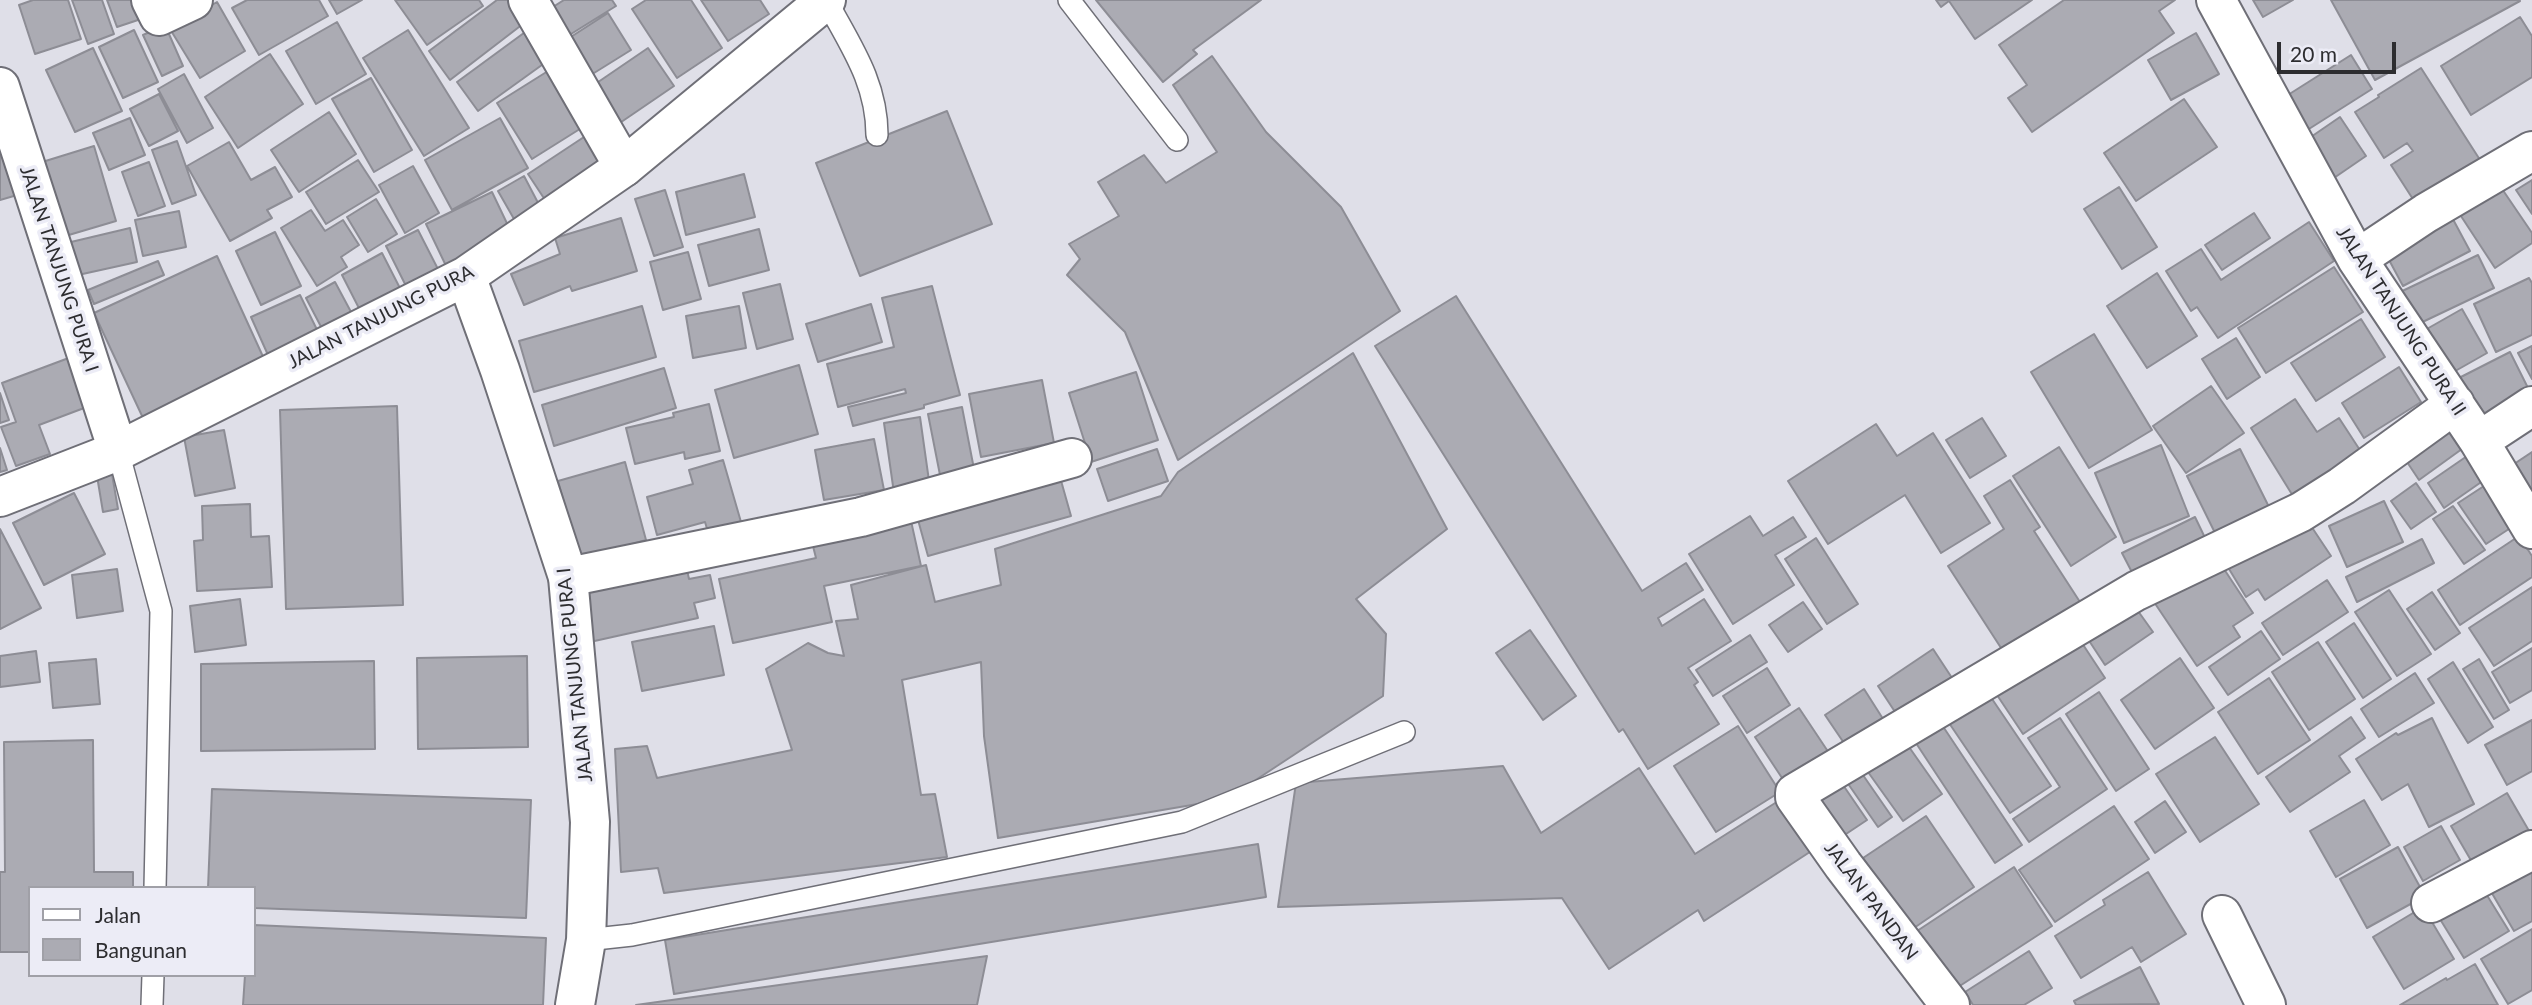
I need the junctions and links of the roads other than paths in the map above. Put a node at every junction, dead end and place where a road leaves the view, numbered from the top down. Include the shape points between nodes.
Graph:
1 (151, 0) edge
2 (193, 0) edge
3 (528, 0) edge
4 (826, 0) edge
5 (1069, 0) edge
6 (2216, 0) edge
7 (0, 87) edge
8 (877, 135) dead end
9 (1177, 140) dead end
10 (2532, 151) edge
11 (624, 167) junction
12 (2357, 259) junction
13 (466, 276) junction
14 (2455, 404) junction
15 (2532, 406) edge
16 (2479, 441) junction
17 (118, 452) junction
18 (1072, 458) dead end
19 (0, 496) edge
20 (2532, 529) edge
21 (568, 577) junction
22 (1404, 732) dead end
23 (2532, 850) edge
24 (155, 886) edge
25 (2431, 903) dead end
26 (2222, 915) dead end
27 (586, 940) junction
28 (153, 977) edge
29 (152, 1005) edge
30 (575, 1005) edge
31 (1950, 1005) edge
32 (2266, 1005) edge

1 - 2 street via 159,16
3 - 11 street
4 - 8 lane via 869,81 877,111
4 - 11 street, JALAN TANJUNG PURA
5 - 9 lane
6 - 12 street, JALAN TANJUNG PURA II
7 - 17 street, JALAN TANJUNG PURA I
10 - 12 street
11 - 13 street, JALAN TANJUNG PURA
12 - 14 street, JALAN TANJUNG PURA II
13 - 17 street, JALAN TANJUNG PURA
13 - 21 street, JALAN TANJUNG PURA I
14 - 16 street, JALAN TANJUNG PURA II
14 - 31 street, JALAN PANDAN via 2301,512 2136,591 1794,795
15 - 16 street
16 - 20 street, JALAN TANJUNG PURA II
17 - 19 street, JALAN TANJUNG PURA
17 - 24 lane via 161,611
18 - 21 street via 861,517
21 - 27 street, JALAN TANJUNG PURA I via 590,822
22 - 27 lane via 1182,822 645,932
23 - 25 street
26 - 32 street
27 - 30 street, JALAN TANJUNG PURA I
28 - 29 lane

